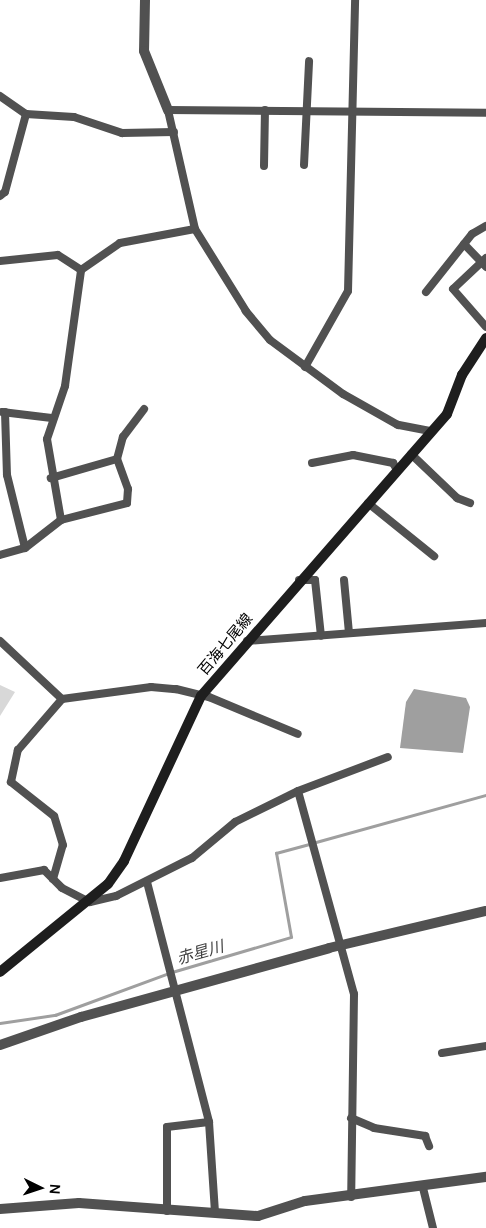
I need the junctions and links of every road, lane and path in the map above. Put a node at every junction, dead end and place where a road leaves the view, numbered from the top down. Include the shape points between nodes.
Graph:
1 (145, 0) edge
2 (355, 0) edge
3 (309, 61) dead end
4 (0, 96) edge
5 (168, 110) junction
6 (265, 110) junction
7 (307, 110) junction
8 (352, 110) junction
9 (486, 113) edge
10 (26, 114) junction
11 (174, 132) junction
12 (304, 165) dead end
13 (264, 166) dead end
14 (0, 196) edge
15 (486, 226) edge
16 (195, 229) junction
17 (464, 244) junction
18 (0, 261) edge
19 (485, 262) edge
20 (81, 270) junction
21 (426, 292) dead end
22 (486, 327) edge
23 (486, 338) edge
24 (305, 366) junction
25 (144, 409) dead end
26 (3, 412) edge
27 (52, 418) junction
28 (430, 430) junction
29 (411, 454) junction
30 (117, 459) junction
31 (312, 462) dead end
32 (397, 470) junction
33 (51, 478) junction
34 (368, 503) junction
35 (470, 503) dead end
36 (62, 520) junction
37 (24, 548) junction
38 (0, 555) edge
39 (434, 556) dead end
40 (299, 580) junction
41 (344, 580) dead end
42 (486, 623) edge
43 (349, 633) junction
44 (321, 636) junction
45 (0, 641) edge
46 (247, 641) junction
47 (201, 696) junction
48 (62, 699) junction
49 (298, 734) dead end
50 (388, 757) dead end
51 (298, 791) junction
52 (0, 878) edge
53 (53, 879) junction
54 (147, 882) junction
55 (90, 902) junction
56 (486, 911) edge
57 (340, 945) junction
58 (0, 972) edge
59 (175, 990) junction
60 (0, 1044) edge
61 (486, 1046) edge
62 (442, 1053) dead end
63 (351, 1118) junction
64 (209, 1122) junction
65 (429, 1146) dead end
66 (486, 1177) edge
67 (423, 1188) junction
68 (351, 1197) junction
69 (0, 1209) edge
70 (167, 1211) junction
71 (215, 1213) junction
72 (433, 1228) edge

1 - 5 street via 144,51
2 - 8 street
3 - 7 street
4 - 10 street
5 - 6 street
5 - 11 street
6 - 7 street
6 - 13 street
7 - 8 street
7 - 12 street
8 - 9 street
8 - 24 street via 348,291
10 - 11 street via 74,117 122,132
10 - 14 street via 5,192
11 - 16 street
15 - 17 street
16 - 20 street via 120,243
16 - 24 street via 246,311 270,340
17 - 19 street
17 - 21 street
18 - 20 street via 58,255
19 - 22 street via 452,290
20 - 27 street via 65,386
23 - 28 main road, 百海七尾線 via 462,375 447,414
24 - 28 street via 388,420
25 - 30 street via 123,437
26 - 27 street
26 - 37 street via 7,476
27 - 33 street via 47,439
28 - 29 main road, 百海七尾線
29 - 32 main road, 百海七尾線
29 - 35 street via 457,498
30 - 33 street
30 - 36 street via 128,488 127,503
31 - 32 street via 353,455 393,463
32 - 34 main road, 百海七尾線
33 - 36 street
34 - 39 street
34 - 40 main road, 百海七尾線
36 - 37 street
37 - 38 street
40 - 44 street via 315,580
40 - 46 main road, 百海七尾線
41 - 43 street
42 - 43 street
43 - 44 street
44 - 46 street
45 - 48 street
46 - 47 main road, 百海七尾線
47 - 48 street via 151,686
47 - 49 street
47 - 55 main road, 百海七尾線 via 124,861
48 - 53 street via 18,750 11,782 54,816 63,845
50 - 51 street
51 - 54 street via 235,822 192,858
51 - 57 street
52 - 53 street via 39,870
53 - 55 street
54 - 55 street
54 - 59 street
55 - 58 main road, 百海七尾線 via 25,948
56 - 57 street
57 - 59 street
57 - 63 street via 354,994
59 - 60 street
59 - 64 street
61 - 62 street
63 - 65 street via 374,1128 425,1136
63 - 68 street
64 - 70 street via 166,1127
64 - 71 street
66 - 67 street
67 - 68 street
67 - 72 street
68 - 71 street via 305,1201 258,1216
69 - 70 street via 79,1204
70 - 71 street

